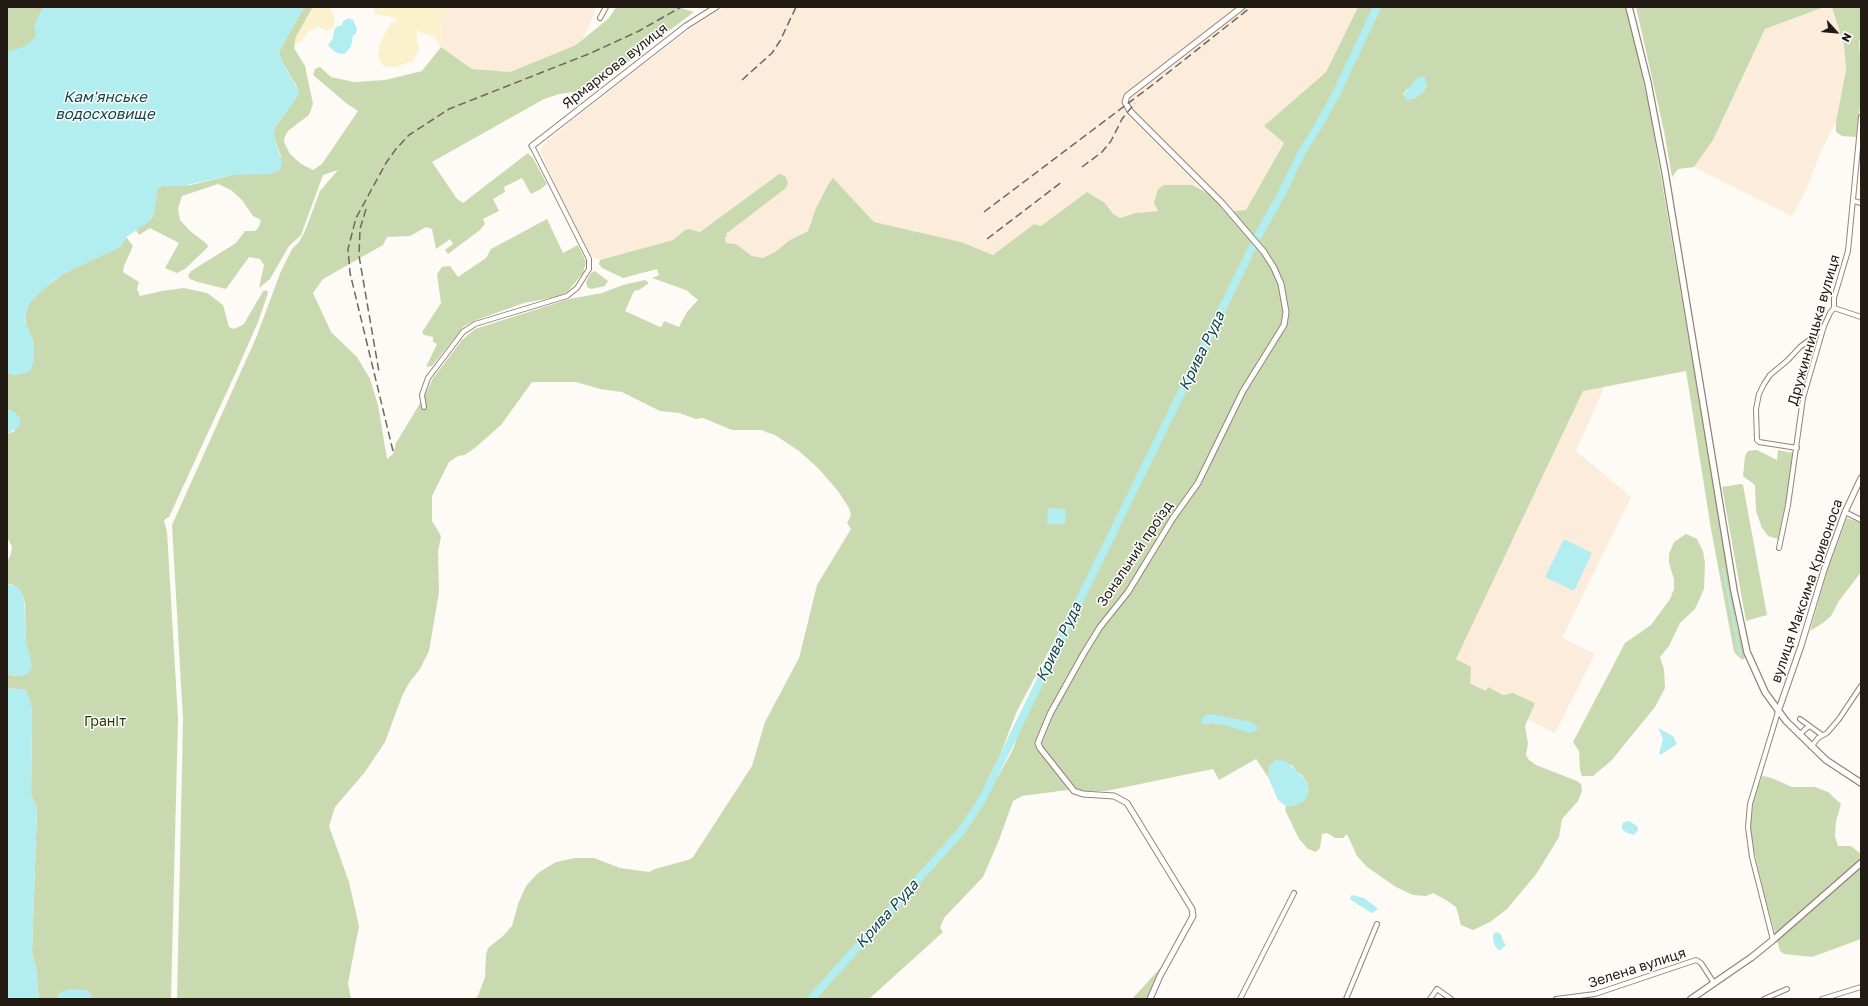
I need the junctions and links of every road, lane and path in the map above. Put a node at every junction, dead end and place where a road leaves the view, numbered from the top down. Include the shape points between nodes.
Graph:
1 (606, 7) edge
2 (716, 7) edge
3 (1242, 7) edge
4 (1629, 7) edge
5 (600, 18) dead end
6 (1861, 117) edge
7 (1860, 143) edge
8 (532, 146) joint
9 (1854, 201) junction
10 (1861, 203) edge
11 (1834, 308) junction
12 (1861, 317) edge
13 (1824, 326) junction
14 (424, 407) dead end
15 (1797, 448) junction
16 (1861, 478) edge
17 (1859, 486) edge
18 (1845, 512) junction
19 (1861, 520) edge
20 (1779, 548) dead end
21 (1861, 686) edge
22 (1778, 712) junction
23 (1800, 719) dead end
24 (1809, 726) junction
25 (1799, 735) junction
26 (1822, 735) junction
27 (1811, 747) junction
28 (1861, 783) edge
29 (1861, 863) edge
30 (1294, 893) dead end
31 (1378, 924) dead end
32 (1774, 940) junction
33 (1714, 983) junction
34 (1861, 987) edge
35 (1787, 989) dead end
36 (1150, 999) edge
37 (1240, 999) edge
38 (1346, 999) edge
39 (1430, 999) edge
40 (1451, 999) edge
41 (1556, 999) edge
42 (1691, 999) edge
43 (1764, 999) edge
44 (1822, 999) edge

1 - 5 street
2 - 8 street, Ярмаркова вулиця via 686,26
3 - 36 street, Зональний проїзд via 1125,100 1130,111 1207,186 1264,252 1281,284 1286,319 1243,391 1198,483 1172,518 1128,592 1100,627 1050,714 1038,743 1074,791 1114,796 1127,802 1192,909 1193,916
4 - 22 main road via 1648,83 1664,166 1741,630 1755,671
6 - 7 street, Дружинницька вулиця
7 - 9 street, Дружинницька вулиця
8 - 14 street via 589,259 589,269 577,288 566,296 475,324 463,332 428,378 422,395
9 - 10 street
9 - 11 street, Дружинницька вулиця via 1848,251 1834,298
11 - 12 street
11 - 13 street, Дружинницька вулиця
13 - 15 street, Дружинницька вулиця via 1801,407
13 - 15 street via 1770,376 1759,394 1756,409 1757,440
15 - 20 street, Дружинницька вулиця
16 - 17 street, вулиця Максима Кривоноса
17 - 18 street, вулиця Максима Кривоноса
18 - 19 street
18 - 22 street, вулиця Максима Кривоноса
21 - 26 street via 1839,720
22 - 25 main road
22 - 32 street via 1750,804 1748,827 1752,857
23 - 24 street
24 - 25 street
24 - 26 street
25 - 27 main road
26 - 27 street
27 - 28 main road
29 - 32 main road
30 - 37 street
31 - 38 street
32 - 33 main road
33 - 41 street, Зелена вулиця via 1696,960 1595,994
33 - 42 main road
34 - 44 street
35 - 43 street
39 - 40 street via 1437,989

